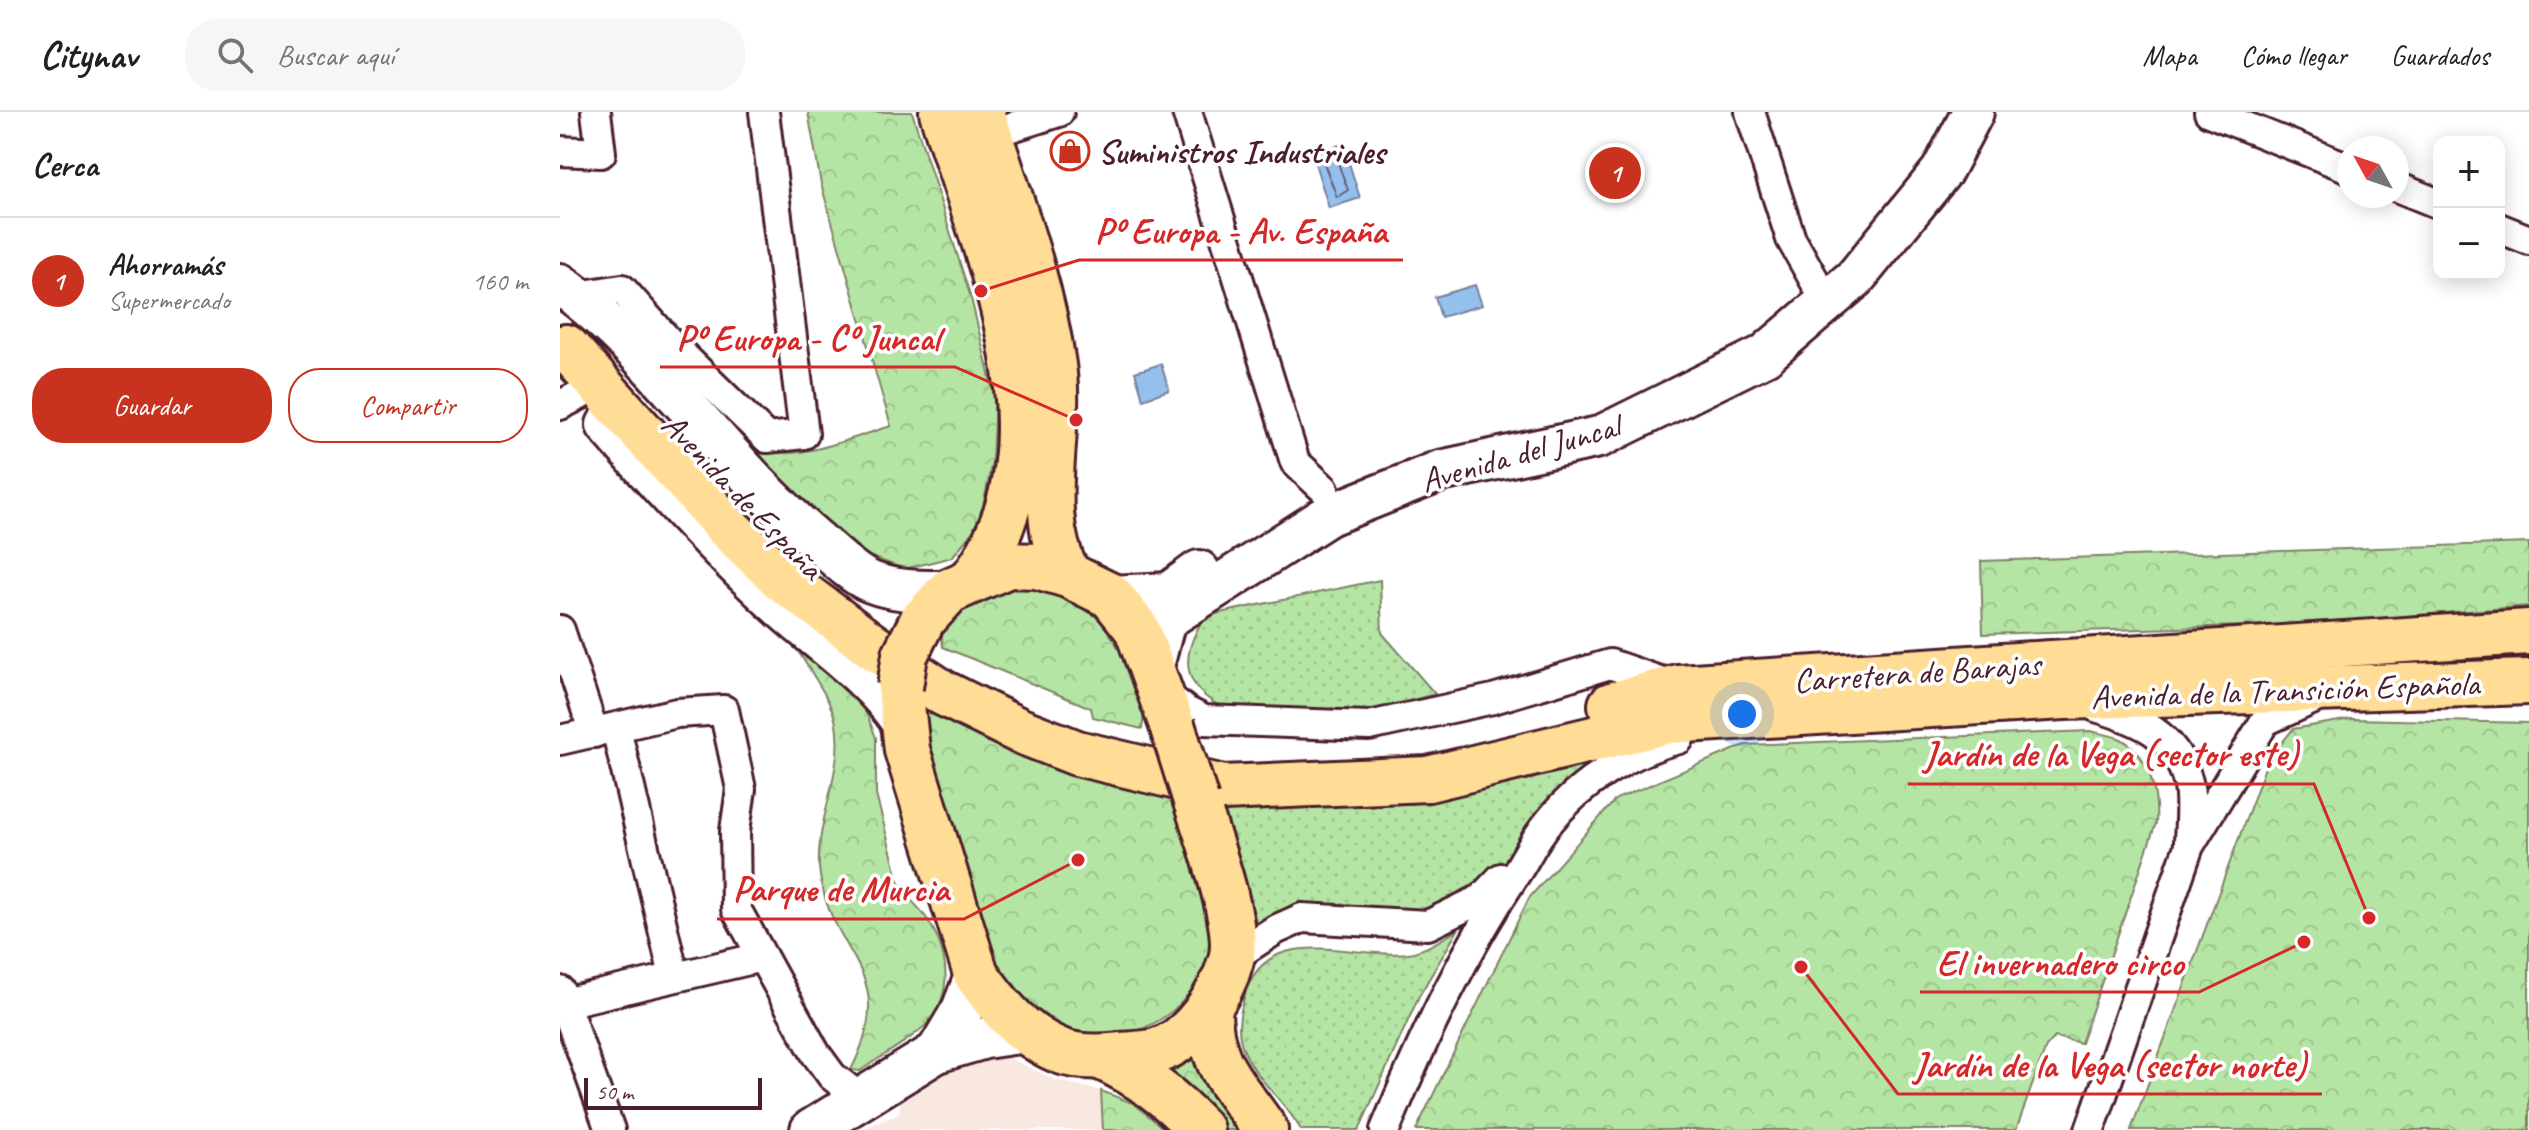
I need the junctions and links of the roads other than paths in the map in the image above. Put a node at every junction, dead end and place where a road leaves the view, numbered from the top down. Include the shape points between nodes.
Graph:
1 (596, 112) edge
2 (764, 112) edge
3 (942, 112) edge
4 (1059, 112) edge
5 (1187, 112) edge
6 (1750, 112) edge
7 (1953, 112) edge
8 (1973, 112) edge
9 (2209, 112) edge
10 (985, 123) edge
11 (560, 151) edge
12 (2337, 163) edge
13 (2409, 192) edge
14 (2433, 202) edge
15 (2505, 230) edge
16 (2529, 240) edge
17 (1817, 285) junction
18 (568, 341) edge
19 (1324, 489) junction
20 (1068, 575) junction
21 (949, 596) junction
22 (1111, 596) junction
23 (560, 630) edge
24 (2529, 632) edge
25 (2529, 682) edge
26 (1678, 687) junction
27 (2378, 687) junction
28 (1162, 694) junction
29 (2064, 697) junction
30 (901, 704) junction
31 (1802, 711) junction
32 (605, 730) junction
33 (560, 740) edge
34 (1212, 784) junction
35 (1534, 843) junction
36 (2189, 846) junction
37 (762, 957) junction
38 (1232, 958) junction
39 (976, 974) junction
40 (674, 976) junction
41 (562, 997) edge
42 (1209, 1007) junction
43 (1026, 1032) junction
44 (937, 1052) junction
45 (1101, 1057) junction
46 (860, 1098) junction
47 (610, 1130) edge
48 (811, 1130) edge
49 (1201, 1130) edge
50 (1265, 1130) edge
51 (1385, 1130) edge
52 (2090, 1130) edge

1 - 11 street via 601,153
2 - 18 street via 804,434 767,438 622,289
3 - 21 main road via 1010,334 1020,427 1012,500 993,551
4 - 10 street
5 - 19 street via 1295,462
6 - 17 street via 1791,239
7 - 17 street, Avenida del Juncal via 1876,224
8 - 28 street, Avenida del Juncal via 1942,171 1855,278 1765,355 1599,437 1440,471 1329,515 1165,620
9 - 12 street
10 - 20 main road via 1045,318 1057,421 1050,507 1055,551
13 - 14 street
15 - 16 street
17 - 19 street, Avenida del Juncal via 1756,334 1597,417 1422,455
18 - 21 street via 639,354 787,515 868,581 900,591
18 - 30 street via 695,525 788,614
18 - 34 main road, Avenida de España via 743,506 840,593 882,623 945,665 1030,707
19 - 22 street, Avenida del Juncal via 1269,520 1169,593
20 - 21 main road via 1008,565
20 - 22 main road
21 - 30 main road, bridge via 905,655
22 - 28 main road via 1137,629
23 - 32 street
24 - 26 main road, Carretera de Barajas
25 - 27 main road, Avenida de la Transición Española
26 - 28 street via 1610,664 1493,699 1369,726 1204,720
26 - 34 main road, Carretera de Barajas via 1362,762
27 - 29 main road, Avenida de la Transición Española
27 - 36 street via 2322,695 2265,721
28 - 34 main road, bridge
29 - 31 main road, Avenida de la Transición Española
29 - 36 street via 2141,720 2169,743 2188,783
30 - 39 main road
31 - 34 main road, Carretera de Barajas via 1668,721 1428,779
31 - 35 street via 1649,746 1606,771 1549,821
32 - 33 street
32 - 37 street via 677,713 724,710 741,789 735,831 736,909
32 - 40 street
34 - 38 main road
35 - 38 street via 1481,899 1428,925 1302,918
35 - 51 street via 1473,938
36 - 52 street
37 - 40 street
37 - 46 street via 816,1054 832,1076
38 - 42 main road
39 - 43 main road
39 - 44 street
40 - 41 street
41 - 47 street
42 - 45 main road via 1190,1030 1158,1051
42 - 50 main road via 1216,1062
43 - 44 street
43 - 45 main road via 1061,1051
44 - 46 street
45 - 49 main road via 1167,1095
46 - 48 street

